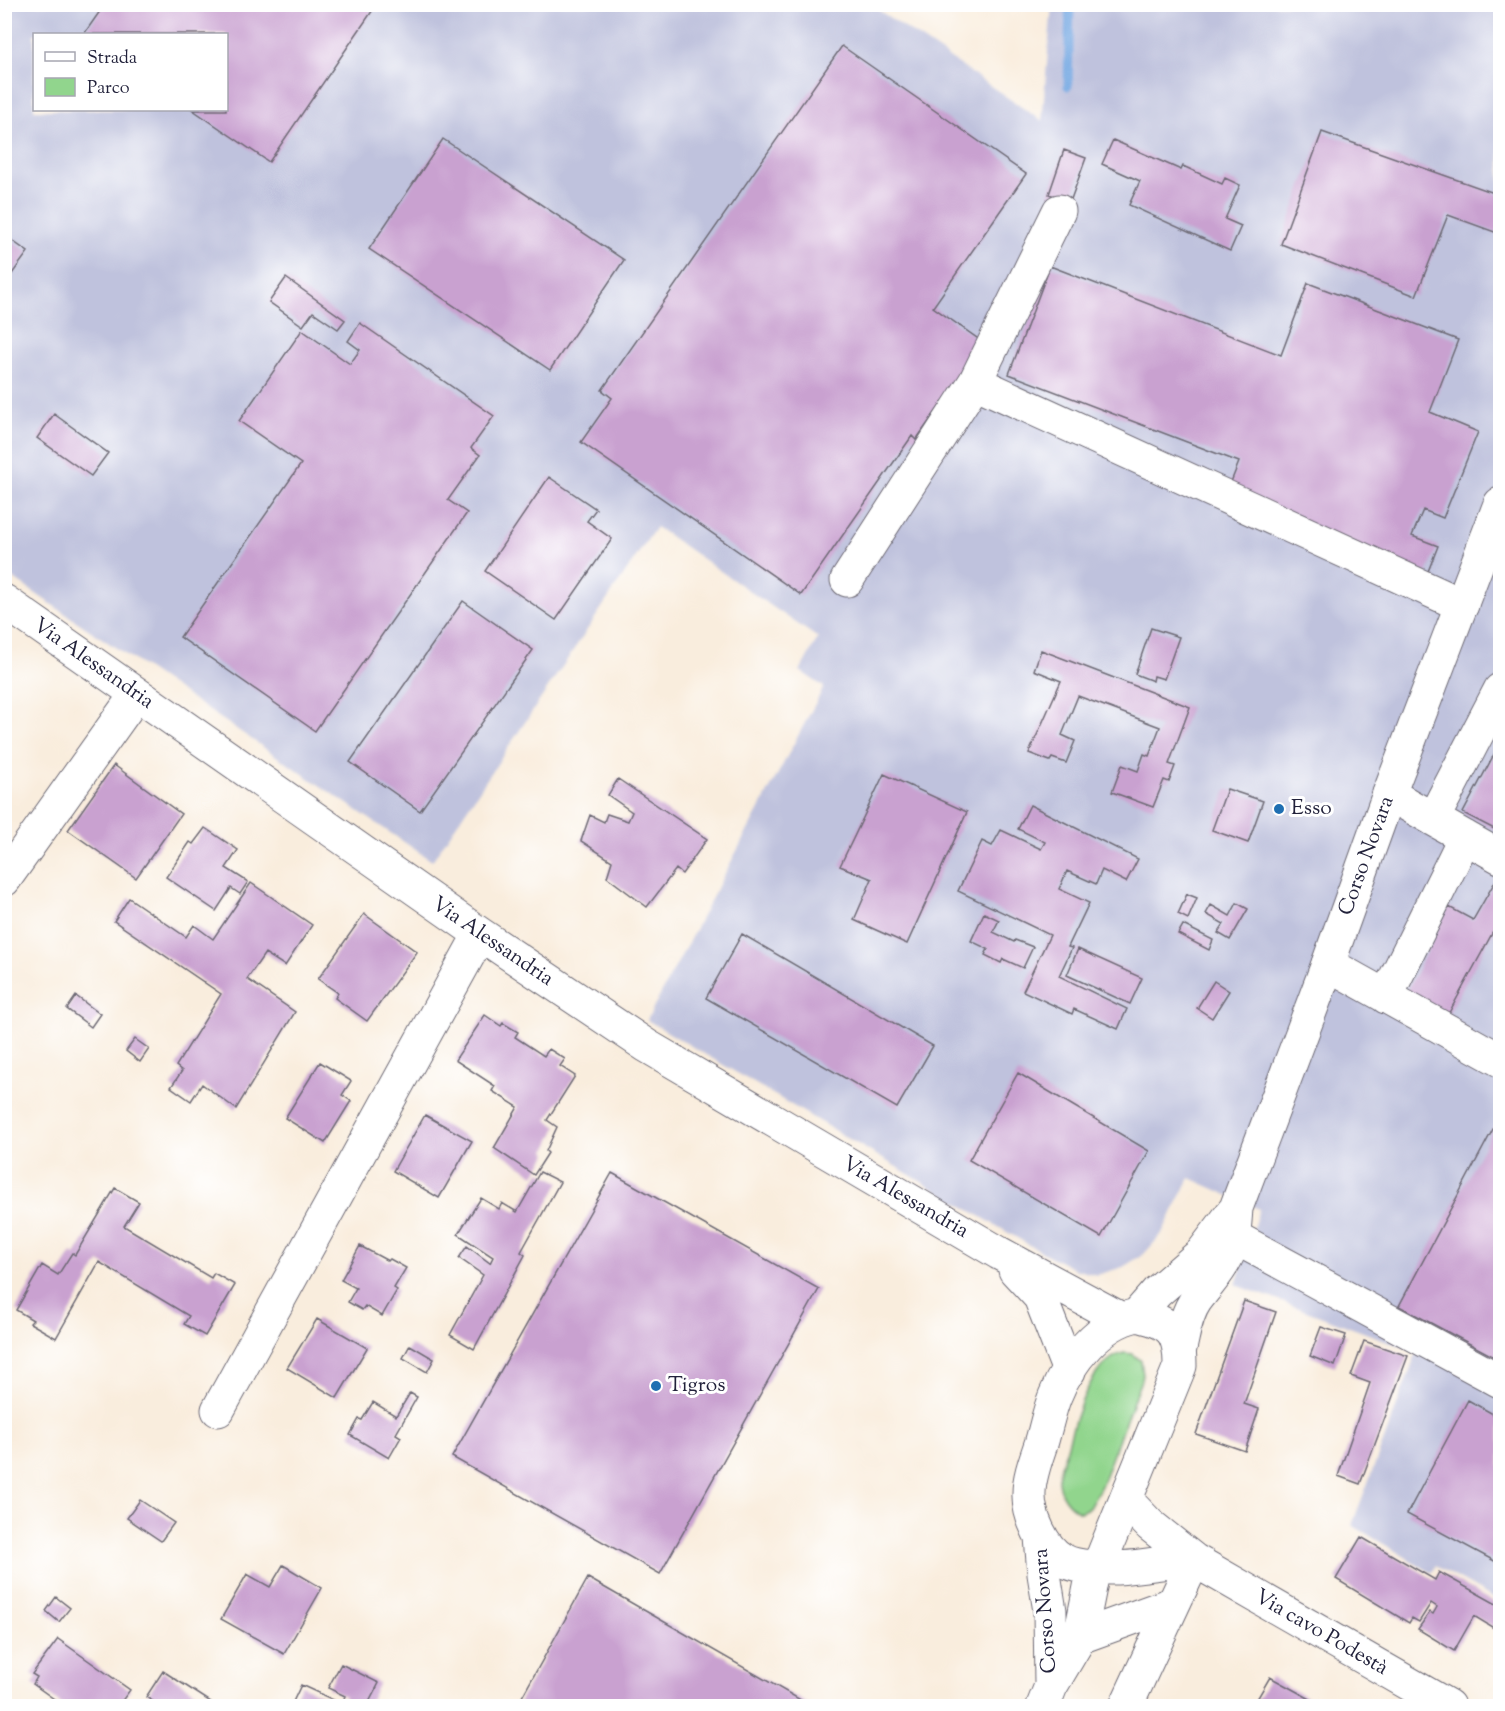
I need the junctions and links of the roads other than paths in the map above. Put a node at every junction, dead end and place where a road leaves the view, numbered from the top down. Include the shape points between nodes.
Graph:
1 (1059, 211) dead end
2 (975, 382) junction
3 (1500, 504) edge
4 (847, 580) dead end
5 (4, 601) edge
6 (1462, 605) junction
7 (1500, 690) edge
8 (136, 695) junction
9 (1389, 794) junction
10 (1433, 819) junction
11 (1465, 837) junction
12 (1500, 857) edge
13 (4, 880) edge
14 (480, 934) junction
15 (1328, 964) junction
16 (1386, 997) junction
17 (1500, 1060) edge
18 (1235, 1223) junction
19 (999, 1253) junction
20 (1129, 1317) junction
21 (1180, 1348) junction
22 (1069, 1371) junction
23 (1500, 1380) edge
24 (218, 1410) dead end
25 (1126, 1500) junction
26 (1041, 1537) junction
27 (1194, 1560) junction
28 (1094, 1567) junction
29 (1174, 1603) junction
30 (1080, 1637) junction
31 (1047, 1696) edge
32 (1126, 1707) edge
33 (1448, 1707) edge

1 - 2 street
2 - 4 street
2 - 6 street
3 - 6 street, Corso Novara
5 - 8 street, Via Alessandria
6 - 9 street, Corso Novara
7 - 10 street
8 - 13 street
8 - 14 street, Via Alessandria
9 - 10 street
9 - 15 street, Corso Novara
10 - 11 street
11 - 12 street
11 - 16 street
14 - 19 street, Via Alessandria via 647,1046
14 - 24 street
15 - 16 street
15 - 18 street, Corso Novara
16 - 17 street
18 - 20 street, Corso Novara
18 - 21 street, Corso Novara via 1221,1268 1186,1320
18 - 23 street
19 - 20 street, Via Alessandria
19 - 22 street, Via Alessandria via 1040,1297
20 - 21 street, Via Alessandria via 1157,1319 1175,1334
20 - 22 street, Corso Novara via 1087,1346
21 - 25 street, Corso Novara via 1180,1366
22 - 26 street, Corso Novara via 1055,1395 1029,1493 1032,1516
25 - 27 street, Via cavo Podestà
25 - 28 street, Corso Novara via 1102,1558
26 - 28 street via 1061,1559
26 - 31 street, Corso Novara via 1050,1611
27 - 28 street via 1121,1569
27 - 29 street
27 - 33 street, Via cavo Podestà
28 - 30 street, Corso Novara
29 - 30 street
29 - 32 street
30 - 31 street, Corso Novara

